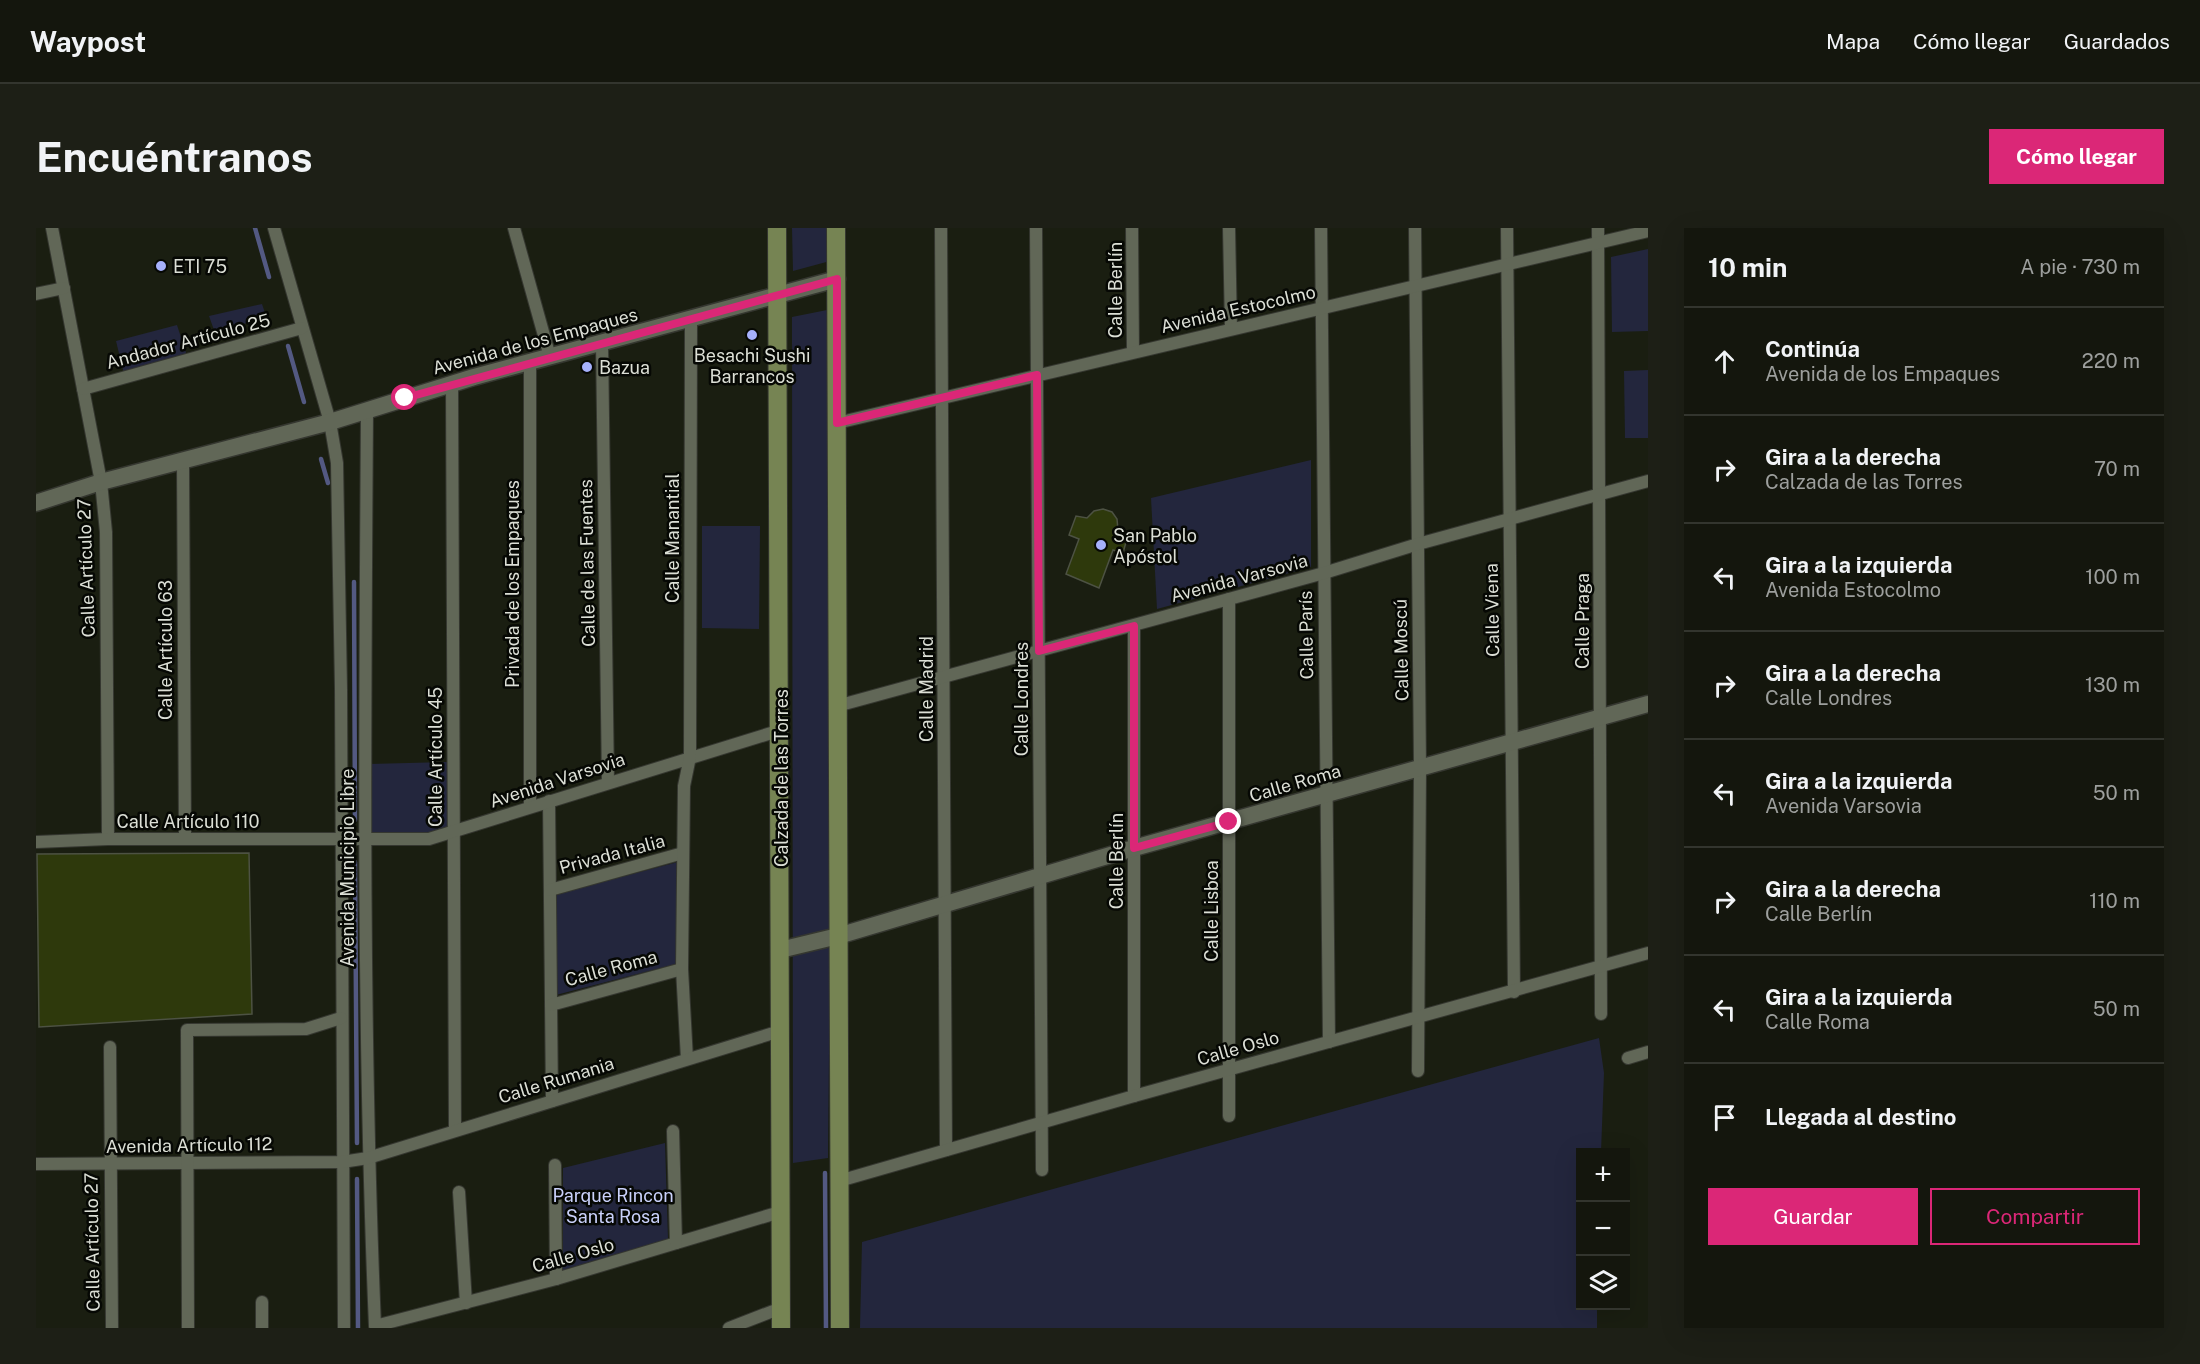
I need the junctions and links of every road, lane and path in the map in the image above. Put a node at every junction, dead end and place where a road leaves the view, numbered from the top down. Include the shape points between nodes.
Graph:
1 (52, 228) edge
2 (274, 228) edge
3 (514, 228) edge
4 (777, 228) edge
5 (836, 228) edge
6 (941, 228) edge
7 (1036, 228) edge
8 (1132, 228) edge
9 (1230, 228) edge
10 (1321, 228) edge
11 (1415, 228) edge
12 (1507, 228) edge
13 (1648, 231) edge
14 (1598, 235) edge
15 (1507, 263) junction
16 (837, 279) junction
17 (1415, 285) junction
18 (64, 288) junction
19 (36, 294) edge
20 (778, 295) junction
21 (1321, 307) junction
22 (691, 319) junction
23 (302, 328) junction
24 (1231, 329) junction
25 (602, 344) junction
26 (1133, 352) junction
27 (550, 357) junction
28 (530, 362) junction
29 (1037, 375) junction
30 (452, 383) junction
31 (83, 389) junction
32 (942, 398) junction
33 (367, 411) junction
34 (330, 422) junction
35 (837, 423) junction
36 (183, 462) junction
37 (1648, 480) edge
38 (100, 482) junction
39 (1599, 494) junction
40 (36, 503) edge
41 (1509, 518) junction
42 (1418, 544) junction
43 (1324, 573) junction
44 (1229, 599) junction
45 (1134, 626) junction
46 (1039, 651) junction
47 (944, 677) junction
48 (1648, 704) edge
49 (837, 706) junction
50 (1600, 717) junction
51 (781, 730) junction
52 (1512, 742) junction
53 (690, 757) junction
54 (1420, 768) junction
55 (608, 783) junction
56 (1326, 794) junction
57 (549, 801) junction
58 (530, 807) junction
59 (1229, 822) junction
60 (454, 832) junction
61 (108, 839) junction
62 (184, 839) junction
63 (340, 839) junction
64 (364, 839) junction
65 (36, 842) edge
66 (1134, 848) junction
67 (683, 854) junction
68 (1040, 876) junction
69 (550, 890) junction
70 (944, 904) junction
71 (838, 936) junction
72 (780, 950) junction
73 (1648, 953) edge
74 (1600, 966) junction
75 (682, 969) junction
76 (1514, 992) junction
77 (551, 1005) junction
78 (1601, 1014) dead end
79 (1419, 1017) junction
80 (341, 1018) junction
81 (780, 1031) junction
82 (1329, 1042) junction
83 (110, 1047) dead end
84 (1648, 1052) edge
85 (1628, 1058) dead end
86 (687, 1059) junction
87 (1229, 1070) junction
88 (1418, 1071) dead end
89 (1134, 1096) junction
90 (552, 1101) junction
91 (1229, 1116) dead end
92 (1040, 1124) junction
93 (455, 1130) junction
94 (674, 1131) dead end
95 (946, 1150) junction
96 (368, 1158) junction
97 (342, 1162) junction
98 (188, 1163) junction
99 (36, 1164) edge
100 (109, 1164) junction
101 (555, 1165) dead end
102 (1042, 1170) dead end
103 (839, 1181) junction
104 (459, 1192) dead end
105 (780, 1212) junction
106 (676, 1243) junction
107 (556, 1279) junction
108 (262, 1302) dead end
109 (466, 1303) junction
110 (781, 1308) junction
111 (375, 1326) joint
112 (112, 1328) edge
113 (188, 1328) edge
114 (262, 1328) edge
115 (344, 1328) edge
116 (729, 1328) edge
117 (781, 1328) edge
118 (840, 1328) edge

1 - 18 street, Calle Artículo 27
2 - 23 street, Avenida Municipio Libre
3 - 27 street
4 - 20 main road, Calzada de las Torres
5 - 16 main road
6 - 32 street, Calle Madrid
7 - 29 street, Calle Londres
8 - 26 street, Calle Berlín
9 - 24 street
10 - 21 street, Calle París
11 - 17 street, Calle Moscú
12 - 15 street, Calle Viena
13 - 14 street, Avenida Estocolmo
14 - 15 street, Avenida Estocolmo
14 - 39 street, Calle Praga
15 - 17 street, Avenida Estocolmo
15 - 41 street, Calle Viena
16 - 20 street, Avenida de los Empaques
16 - 35 main road
17 - 21 street, Avenida Estocolmo
17 - 42 street, Calle Moscú
18 - 19 street
18 - 31 street, Calle Artículo 27
20 - 22 street, Avenida de los Empaques
20 - 51 main road, Calzada de las Torres
21 - 24 street, Avenida Estocolmo
21 - 43 street, Calle París
22 - 25 street, Avenida de los Empaques
22 - 53 street, Calle Manantial
23 - 31 street, Andador Artículo 25
23 - 34 street, Avenida Municipio Libre
24 - 26 street, Avenida Estocolmo
25 - 27 street, Avenida de los Empaques
25 - 55 street, Calle de las Fuentes
26 - 29 street, Avenida Estocolmo
27 - 28 street, Avenida de los Empaques
28 - 30 street, Avenida de los Empaques
28 - 58 street, Privada de los Empaques
29 - 32 street, Avenida Estocolmo
29 - 46 street, Calle Londres
30 - 33 street, Avenida de los Empaques
30 - 60 street, Calle Artículo 45
31 - 38 street, Calle Artículo 27
32 - 35 street, Avenida Estocolmo
32 - 47 street, Calle Madrid
33 - 34 street, Avenida de los Empaques
33 - 64 street, Avenida Municipio Libre
34 - 36 street, Avenida de los Empaques
34 - 63 street, Avenida Municipio Libre via 337,463
35 - 49 main road
36 - 38 street, Avenida de los Empaques
36 - 62 street, Calle Artículo 63
37 - 39 street, Avenida Varsovia
38 - 40 street, Avenida de los Empaques
38 - 61 street, Calle Artículo 27 via 106,532
39 - 41 street, Avenida Varsovia
39 - 50 street, Calle Praga
41 - 42 street, Avenida Varsovia
41 - 52 street, Calle Viena
42 - 43 street, Avenida Varsovia
42 - 54 street, Calle Moscú
43 - 44 street, Avenida Varsovia
43 - 56 street, Calle París
44 - 45 street, Avenida Varsovia
44 - 59 street, Calle Lisboa
45 - 46 street, Avenida Varsovia
45 - 66 street, Calle Berlín
46 - 47 street, Avenida Varsovia
46 - 68 street, Calle Londres
47 - 49 street, Avenida Varsovia
47 - 70 street, Calle Madrid
48 - 50 street, Calle Roma
49 - 71 main road
50 - 52 street, Calle Roma
50 - 74 street, Calle Praga
51 - 53 street, Avenida Varsovia
51 - 72 main road, Calzada de las Torres
52 - 54 street, Calle Roma
52 - 76 street, Calle Viena
53 - 55 street, Avenida Varsovia
53 - 67 street, Calle Manantial via 684,786
54 - 56 street, Calle Roma
54 - 79 street, Calle Moscú
55 - 57 street, Avenida Varsovia
56 - 59 street, Calle Roma
56 - 82 street, Calle París
57 - 58 street, Avenida Varsovia
57 - 69 street
58 - 60 street, Avenida Varsovia
59 - 66 street, Calle Roma
59 - 87 street, Calle Lisboa
60 - 64 street, Avenida Varsovia via 429,839
60 - 93 street, Calle Artículo 45
61 - 62 street, Calle Artículo 110
61 - 65 street, Calle Artículo 110
62 - 63 street, Calle Artículo 110
63 - 64 street, Avenida Varsovia
63 - 80 street, Avenida Municipio Libre
64 - 96 street, Avenida Municipio Libre
66 - 68 street, Calle Roma
66 - 89 street, Calle Berlín
67 - 69 street, Privada Italia
67 - 75 street, Calle Manantial
68 - 70 street, Calle Roma
68 - 92 street, Calle Londres
69 - 77 street
70 - 71 street, Calle Roma
70 - 95 street, Calle Madrid
71 - 72 street, Calle Roma
71 - 103 main road
72 - 81 main road, Calzada de las Torres
73 - 74 street, Calle Oslo
74 - 76 street, Calle Oslo
74 - 78 street, Calle Praga
75 - 77 street, Calle Roma
75 - 86 street, Calle Manantial
76 - 79 street, Calle Oslo
77 - 90 street
79 - 82 street, Calle Oslo
79 - 88 street, Calle Moscú
80 - 97 street, Avenida Municipio Libre
80 - 98 street via 306,1029 187,1030
81 - 86 street, Calle Rumania
81 - 105 main road, Calzada de las Torres
82 - 87 street, Calle Oslo
83 - 100 street, Calle Artículo 27
84 - 85 street
86 - 90 street, Calle Rumania
87 - 89 street, Calle Oslo
87 - 91 street, Calle Lisboa
89 - 92 street, Calle Oslo
90 - 93 street, Calle Rumania
92 - 95 street, Calle Oslo
92 - 102 street, Calle Londres
93 - 96 street, Calle Rumania
94 - 106 street
95 - 103 street, Calle Oslo
96 - 97 street, Calle Rumania
96 - 111 street, Avenida Municipio Libre
97 - 98 street, Avenida Artículo 112
97 - 115 street, Avenida Municipio Libre
98 - 100 street, Avenida Artículo 112
98 - 113 street
99 - 100 street, Avenida Artículo 112
100 - 112 street, Calle Artículo 27
101 - 107 street
103 - 118 main road
104 - 109 street
105 - 106 street, Calle Oslo
105 - 110 main road, Calzada de las Torres
106 - 107 street, Calle Oslo
107 - 109 street, Calle Oslo
108 - 114 street
109 - 111 street, Calle Oslo
110 - 116 street
110 - 117 main road, Calzada de las Torres

